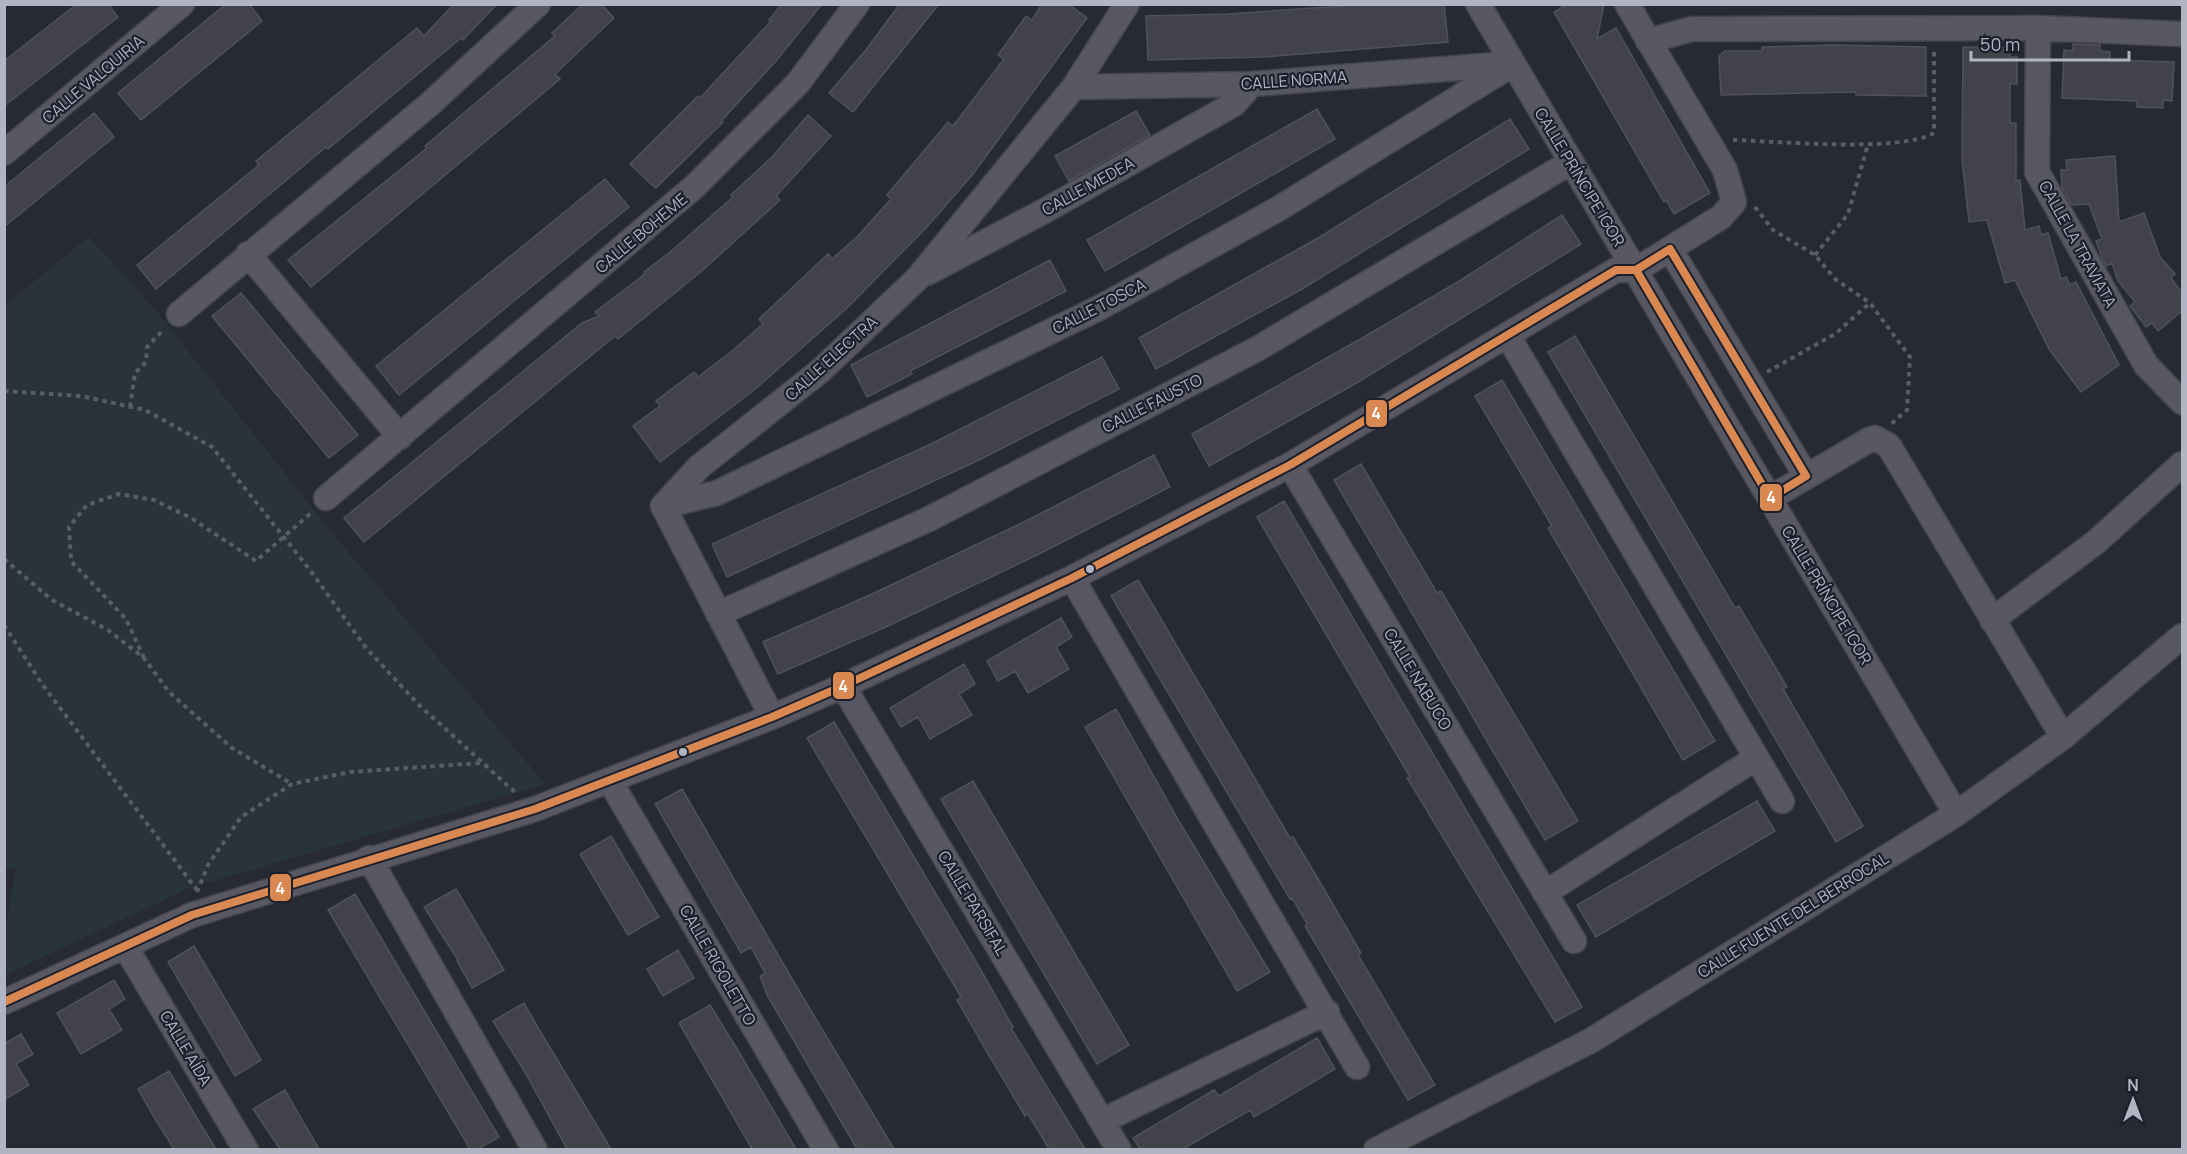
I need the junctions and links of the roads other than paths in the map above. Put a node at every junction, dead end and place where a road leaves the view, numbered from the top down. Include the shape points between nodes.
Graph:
1 (182, 4) edge
2 (538, 4) edge
3 (857, 4) edge
4 (1127, 4) edge
5 (1478, 4) edge
6 (1628, 4) edge
7 (2038, 28) junction
8 (2182, 34) edge
9 (1648, 41) junction
10 (1513, 64) junction
11 (1252, 84) junction
12 (1074, 87) junction
13 (4, 153) edge
14 (1571, 162) junction
15 (1670, 249) junction
16 (248, 254) junction
17 (1636, 270) junction
18 (917, 279) junction
19 (179, 314) road end
20 (1508, 336) junction
21 (2182, 402) edge
22 (400, 437) junction
23 (2182, 464) edge
24 (1290, 465) junction
25 (1806, 476) junction
26 (326, 498) road end
27 (1770, 498) junction
28 (663, 506) junction
29 (1072, 578) junction
30 (718, 614) junction
31 (1992, 620) junction
32 (2182, 636) edge
33 (843, 686) junction
34 (772, 717) junction
35 (2063, 737) junction
36 (1756, 758) junction
37 (610, 782) junction
38 (1782, 801) dead end
39 (1956, 814) junction
40 (369, 858) junction
41 (1545, 893) junction
42 (1574, 941) dead end
43 (125, 946) junction
44 (4, 1002) edge
45 (1327, 1012) junction
46 (1357, 1068) dead end
47 (1104, 1120) junction
48 (246, 1149) edge
49 (534, 1149) edge
50 (826, 1149) edge
51 (1119, 1149) edge
52 (1376, 1149) edge

1 - 13 street, CALLE VALQUIRIA
2 - 16 street via 431,102
3 - 22 street, CALLE BOHEME via 798,83 694,187
4 - 12 street, CALLE ELECTRA
5 - 10 street, CALLE PRÍNCIPE IGOR
6 - 9 street
7 - 8 street
7 - 9 street via 1692,29
7 - 21 street, CALLE LA TRAVIATA via 2037,172 2146,365
9 - 15 street via 1725,170 1734,202 1721,218
10 - 11 street, CALLE NORMA
10 - 14 street, CALLE PRÍNCIPE IGOR
10 - 28 street, CALLE TOSCA via 1278,209 1099,308 717,493
11 - 12 street, CALLE NORMA
11 - 18 street, CALLE MEDEA via 1234,104
12 - 18 street, CALLE ELECTRA
14 - 17 street, CALLE PRÍNCIPE IGOR
14 - 30 street, CALLE FAUSTO via 1257,349 929,519
15 - 17 street
15 - 25 street
16 - 19 street
16 - 22 street
17 - 20 street via 1616,270
17 - 27 street, CALLE PRÍNCIPE IGOR
18 - 28 street, CALLE ELECTRA via 820,371 699,467
20 - 24 street
20 - 36 street
22 - 26 street, CALLE BOHEME
23 - 31 street via 2096,543
24 - 29 street
24 - 41 street, CALLE NABUCO
25 - 27 street
25 - 31 street via 1875,438 1889,446
27 - 39 street, CALLE PRÍNCIPE IGOR
28 - 30 street
29 - 33 street
29 - 45 street
30 - 34 street
31 - 35 street
32 - 35 street, CALLE FUENTE DEL BERROCAL
33 - 34 street
33 - 47 street, CALLE PARSIFAL
34 - 37 street
35 - 39 street, CALLE FUENTE DEL BERROCAL
36 - 38 street
36 - 41 street
37 - 40 street
37 - 50 street, CALLE RIGOLETTO
39 - 52 street, CALLE FUENTE DEL BERROCAL via 1592,1040
40 - 43 street via 192,915
40 - 49 street
41 - 42 street, CALLE NABUCO
43 - 44 street
43 - 48 street, CALLE AÍDA
45 - 46 street
45 - 47 street
47 - 51 street, CALLE PARSIFAL

